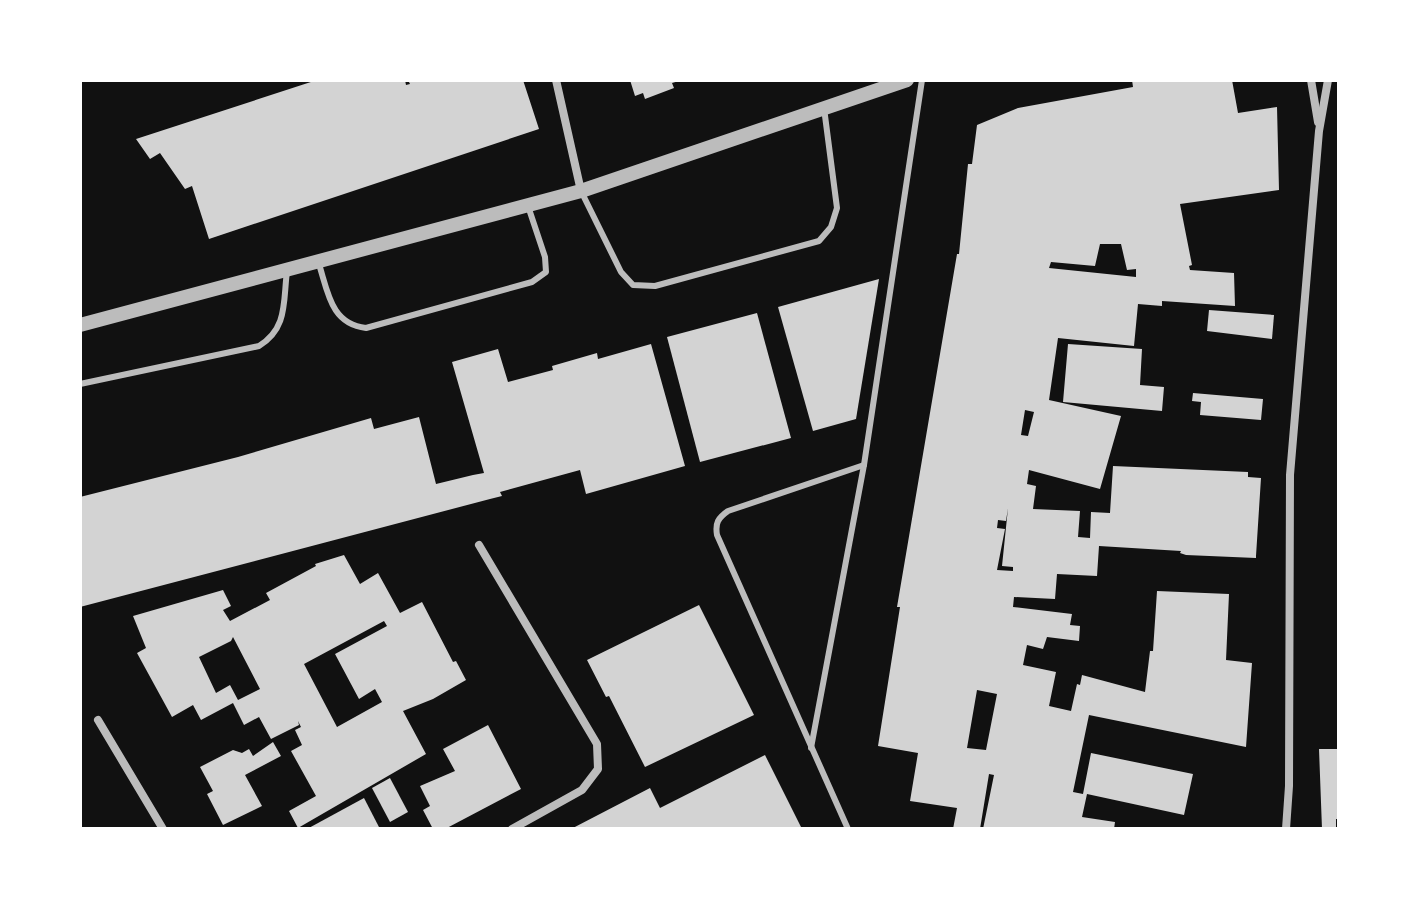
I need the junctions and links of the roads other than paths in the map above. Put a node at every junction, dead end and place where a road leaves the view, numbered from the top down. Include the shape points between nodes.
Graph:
1 (556, 80) edge
2 (907, 80) edge
3 (922, 80) edge
4 (1311, 80) edge
5 (1328, 80) edge
6 (824, 108) junction
7 (1319, 131) junction
8 (581, 191) junction
9 (527, 205) junction
10 (318, 261) junction
11 (287, 269) junction
12 (80, 325) edge
13 (80, 384) edge
14 (864, 465) junction
15 (479, 545) dead end
16 (98, 720) dead end
17 (811, 748) junction
18 (163, 829) edge
19 (512, 829) edge
20 (848, 829) edge
21 (1286, 829) edge

1 - 8 street
2 - 6 street
3 - 14 lane
4 - 7 street
5 - 7 street
6 - 8 street
6 - 8 lane via 837,208 819,241 655,286 633,285 621,272
7 - 21 street via 1290,475
8 - 9 street
9 - 10 street
9 - 10 lane via 546,272 532,282 366,328 351,326 337,315
10 - 11 street
11 - 12 street
11 - 13 lane via 281,322 273,337 259,346
14 - 17 lane
14 - 17 lane via 728,511 716,525
15 - 19 street via 597,744 598,769 582,790
16 - 18 street
17 - 20 lane

